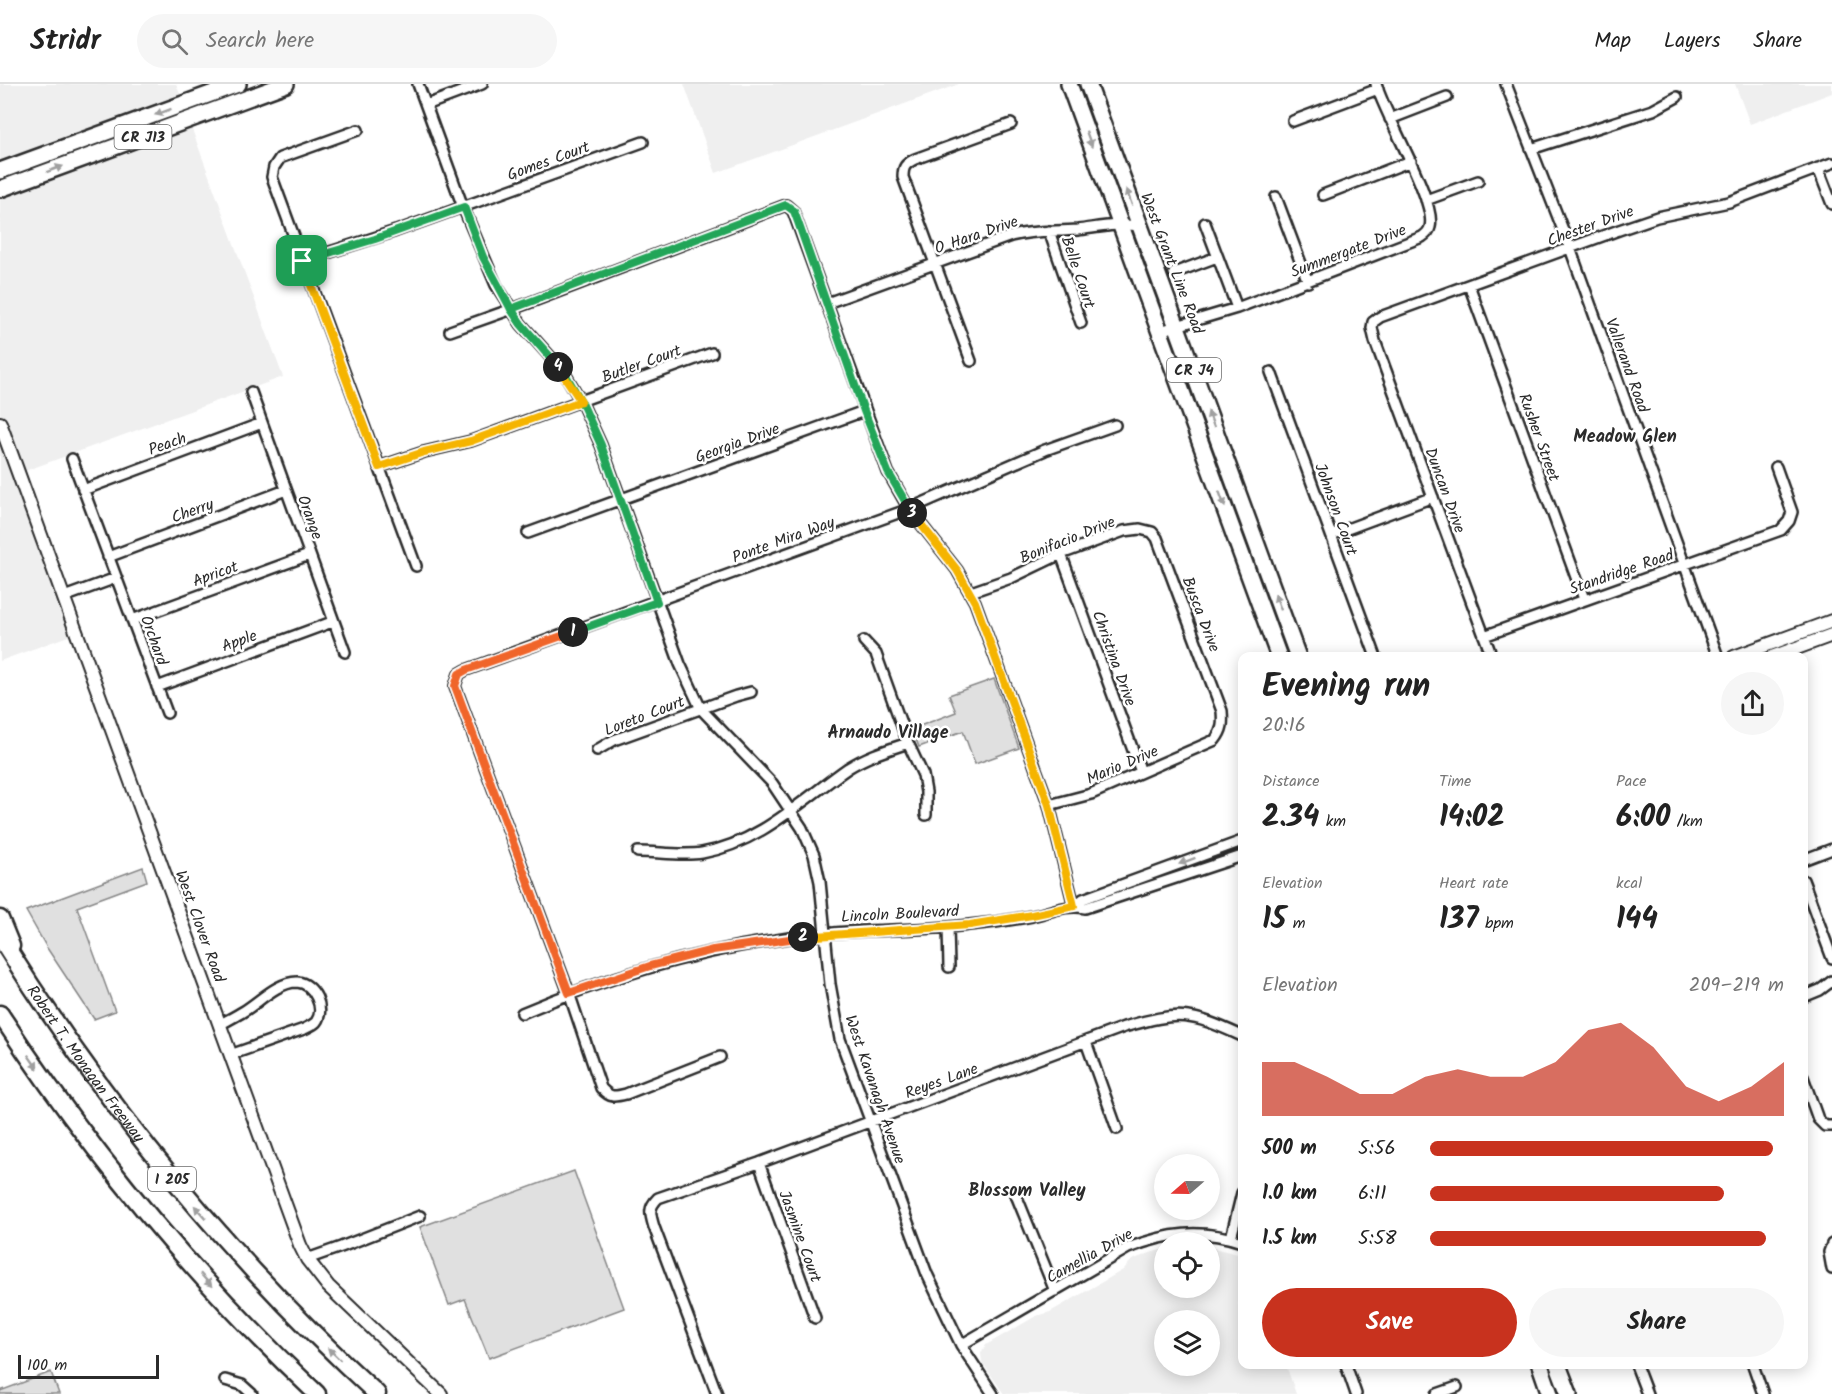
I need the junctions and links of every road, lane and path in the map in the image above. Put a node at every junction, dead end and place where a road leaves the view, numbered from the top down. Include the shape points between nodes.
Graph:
1 (238, 84) edge
2 (286, 84) edge
3 (418, 84) edge
4 (482, 84) edge
5 (1070, 84) edge
6 (1088, 84) edge
7 (1506, 84) edge
8 (1377, 86) edge
9 (1447, 97) dead end
10 (1677, 97) dead end
11 (426, 105) junction
12 (1096, 108) junction
13 (1390, 119) junction
14 (1293, 121) dead end
15 (1011, 124) dead end
16 (358, 130) dead end
17 (643, 142) dead end
18 (1531, 149) junction
19 (1410, 161) junction
20 (1832, 163) edge
21 (1818, 168) junction
22 (0, 171) edge
23 (1478, 181) dead end
24 (0, 189) edge
25 (1323, 195) dead end
26 (1276, 196) dead end
27 (1426, 200) junction
28 (1832, 204) edge
29 (464, 207) junction
30 (1120, 224) junction
31 (1206, 224) dead end
32 (1140, 226) junction
33 (1049, 231) junction
34 (1569, 248) junction
35 (1217, 257) junction
36 (302, 261) junction
37 (935, 264) junction
38 (1174, 273) dead end
39 (1308, 282) junction
40 (1469, 285) junction
41 (827, 303) junction
42 (1237, 308) junction
43 (511, 309) junction
44 (1081, 323) dead end
45 (1177, 324) junction
46 (1160, 330) junction
47 (450, 331) dead end
48 (1373, 334) joint
49 (712, 353) dead end
50 (971, 361) dead end
51 (1271, 372) dead end
52 (251, 392) dead end
53 (581, 401) junction
54 (864, 411) junction
55 (0, 423) edge
56 (262, 423) junction
57 (1114, 425) dead end
58 (72, 459) dead end
59 (1776, 466) dead end
60 (379, 467) junction
61 (83, 490) junction
62 (286, 490) junction
63 (1432, 497) junction
64 (621, 500) junction
65 (909, 509) junction
66 (528, 533) dead end
67 (1331, 535) junction
68 (1061, 554) junction
69 (1163, 554) joint
70 (309, 555) junction
71 (108, 557) junction
72 (1684, 565) junction
73 (416, 566) dead end
74 (116, 578) junction
75 (970, 592) junction
76 (64, 597) junction
77 (1584, 599) junction
78 (657, 602) junction
79 (132, 620) junction
80 (1832, 621) edge
81 (332, 622) junction
82 (1832, 635) edge
83 (1484, 636) junction
84 (864, 641) dead end
85 (345, 652) dead end
86 (1277, 652) edge
87 (1296, 652) edge
88 (1374, 652) edge
89 (1490, 652) edge
90 (1716, 652) edge
91 (1748, 652) edge
92 (1786, 652) edge
93 (156, 687) junction
94 (751, 692) dead end
95 (701, 709) junction
96 (166, 713) dead end
97 (908, 743) junction
98 (1204, 745) joint
99 (597, 750) dead end
100 (1141, 772) junction
101 (1049, 805) junction
102 (791, 812) junction
103 (926, 815) dead end
104 (1238, 842) edge
105 (1832, 849) edge
106 (638, 852) dead end
107 (1238, 857) edge
108 (1808, 858) edge
109 (1808, 893) edge
110 (1074, 906) junction
111 (0, 919) edge
112 (948, 927) junction
113 (826, 934) junction
114 (0, 937) edge
115 (1832, 958) edge
116 (949, 967) dead end
117 (25, 977) junction
118 (1832, 981) edge
119 (569, 993) junction
120 (1808, 995) edge
121 (522, 1013) dead end
122 (0, 1014) edge
123 (219, 1025) junction
124 (1238, 1034) edge
125 (1086, 1042) junction
126 (230, 1055) junction
127 (720, 1058) dead end
128 (1808, 1091) edge
129 (870, 1123) junction
130 (1829, 1126) edge
131 (1117, 1129) dead end
132 (759, 1163) junction
133 (1014, 1190) dead end
134 (1238, 1209) edge
135 (420, 1216) dead end
136 (1231, 1238) junction
137 (1238, 1241) edge
138 (1832, 1244) edge
139 (307, 1259) junction
140 (1832, 1269) edge
141 (1055, 1291) junction
142 (815, 1318) dead end
143 (961, 1345) junction
144 (1347, 1369) edge
145 (1541, 1369) edge
146 (1560, 1369) edge
147 (1638, 1369) edge
148 (1754, 1369) edge
149 (225, 1380) dead end
150 (1457, 1387) dead end
151 (252, 1394) edge
152 (317, 1394) edge
153 (377, 1394) edge
154 (441, 1394) edge
155 (717, 1394) edge
156 (993, 1394) edge
157 (1356, 1394) edge
158 (1437, 1394) edge
159 (1550, 1394) edge
160 (1569, 1394) edge
161 (1647, 1394) edge
162 (1763, 1394) edge

1 -> 22 main road, CR J13
24 -> 2 main road, CR J13
3 - 11 street, West Kavanagh Avenue
4 - 11 street
5 - 12 main road via 1089,106
5 -> 30 main road, CR J4
6 - 12 main road, West Grant Line Road / CR J4
7 - 18 street, Vallerand Road
8 - 13 street, Summergate Drive
8 - 14 street
9 - 13 street
10 - 18 street via 1653,110
11 - 29 street, West Kavanagh Avenue
32 -> 12 main road, West Grant Line Road / CR J4
13 - 19 street, Summergate Drive
15 - 37 street via 915,159 903,169
16 - 36 street via 276,162 274,182
17 - 29 street, Gomes Court
18 - 34 street, Vallerand Road
19 - 25 street
19 - 27 street, Summergate Drive
20 - 21 street, Chester Drive
21 - 28 street
21 - 34 street, Chester Drive via 1729,202 1658,217
23 - 27 street
26 - 39 street
27 - 39 street, Summergate Drive via 1431,226 1422,237
29 - 36 street, Gomes Court
29 - 43 street, West Kavanagh Avenue via 483,257
30 - 32 street, O Hara Drive
30 - 33 street, O Hara Drive
30 - 46 main road, CR J4
31 - 35 street
32 - 45 main road, West Grant Line Road / CR J4
33 - 37 street, O Hara Drive via 1011,236
33 - 44 street, Belle Court
34 - 40 street, Chester Drive
34 - 72 street, Vallerand Road
35 - 38 street
35 - 42 street
36 - 60 street
37 - 41 street, O Hara Drive
37 - 50 street
39 - 42 street, Summergate Drive
40 - 48 street, Chester Drive via 1380,317 1373,322
40 - 77 street, Rusher Street
41 - 43 street via 794,211 786,205
41 - 54 street
42 - 45 street, Summergate Drive
43 - 47 street
43 - 53 street, West Kavanagh Avenue via 564,372
45 - 46 street, Summergate Drive
87 -> 45 main road, West Grant Line Road / CR J4
46 -> 86 main road, CR J4
48 - 63 street, Duncan Drive
49 - 53 street, Butler Court
51 - 67 street, Johnson Court
52 - 56 street, Orange
53 - 60 street, Butler Court via 471,441
53 - 64 street, West Kavanagh Avenue
54 - 64 street, Georgia Drive
54 - 65 street via 888,472
55 - 76 street, West Clover Road
56 - 61 street, Peach
56 - 62 street, Orange
57 - 65 street, Ponte Mira Way via 1045,450
58 - 61 street, Orchard
59 - 72 street, Standridge Road via 1792,512 1781,530
60 - 73 street
61 - 71 street, Orchard
62 - 70 street, Orange
62 - 71 street, Cherry
63 - 67 street
63 - 83 street, Duncan Drive
64 - 66 street, Georgia Drive
64 - 78 street, West Kavanagh Avenue
65 - 75 street
65 - 78 street, Ponte Mira Way
67 - 88 street, Johnson Court
68 - 69 street, Bonifacio Drive via 1140,529 1152,532
68 - 75 street, Bonifacio Drive
68 - 100 street, Christina Drive
69 - 98 street, Busca Drive via 1222,711 1221,732
70 - 79 street, Apricot
70 - 81 street, Orange
71 - 74 street, Orchard
72 - 77 street, Standridge Road
72 - 90 street, Vallerand Road
74 - 76 street
74 - 79 street, Orchard
75 - 101 street
76 - 123 street, West Clover Road
77 - 83 street, Standridge Road
78 - 95 street, West Kavanagh Avenue
78 - 119 street, Ponte Mira Way via 466,670 459,674 455,686
79 - 93 street, Orchard
80 - 91 street
81 - 85 street, Orange
81 - 93 street, Apple
82 - 92 street
83 - 89 street, Duncan Drive
84 - 97 street via 876,654
93 - 96 street, Orchard
94 - 95 street, Loreto Court
95 - 99 street, Loreto Court via 614,740
95 - 102 street, West Kavanagh Avenue via 772,783
97 - 102 street via 850,767
97 - 103 street via 922,775
98 - 100 street, Mario Drive
100 - 101 street, Mario Drive via 1091,794
101 - 110 street
102 - 106 street via 720,848 700,853
102 - 113 street, West Kavanagh Avenue via 814,855
104 -> 110 street, Lincoln Boulevard via 1083,899
105 - 108 street
107 - 110 street, Lincoln Boulevard via 1085,908
109 - 115 street
110 - 112 street, Lincoln Boulevard
111 - 117 highway
112 - 113 street, Lincoln Boulevard
112 - 116 street
113 - 119 street, Lincoln Boulevard via 713,950
113 - 129 street, West Kavanagh Avenue via 835,1019
114 - 117 highway, Robert T. Monagan Freeway / I 205
153 -> 117 highway, Robert T. Monagan Freeway / I 205 via 279,1298 189,1199 94,1078
118 - 120 street
119 - 121 street, Lincoln Boulevard
119 - 127 street via 601,1088 607,1095 614,1097
122 -> 152 highway, I 205 via 137,1200 218,1293
123 - 126 street, West Clover Road
123 - 126 street via 281,986 297,982 313,991 319,1005 320,1014 310,1026
124 - 125 street, Reyes Lane via 1183,1015 1152,1019
125 - 129 street, Reyes Lane
125 - 131 street
126 - 139 street, West Clover Road
128 - 130 street via 1818,1119
129 - 132 street, Reyes Lane
129 - 143 street, West Kavanagh Avenue via 927,1274
132 - 142 street, Jasmine Court
132 - 155 street, Reyes Lane via 658,1198 651,1205 658,1238
133 - 141 street
134 - 136 street
135 - 139 street
136 - 137 street, Camellia Drive
136 - 141 street, Camellia Drive via 1201,1233 1158,1237 1128,1248
138 - 140 street
139 - 154 street, West Clover Road via 328,1287
141 - 143 street, Camellia Drive
143 - 156 street, West Kavanagh Avenue
144 - 157 street
145 - 159 main road
146 - 160 main road
147 - 161 street
148 - 162 street
149 - 151 street via 242,1384
150 - 158 street

